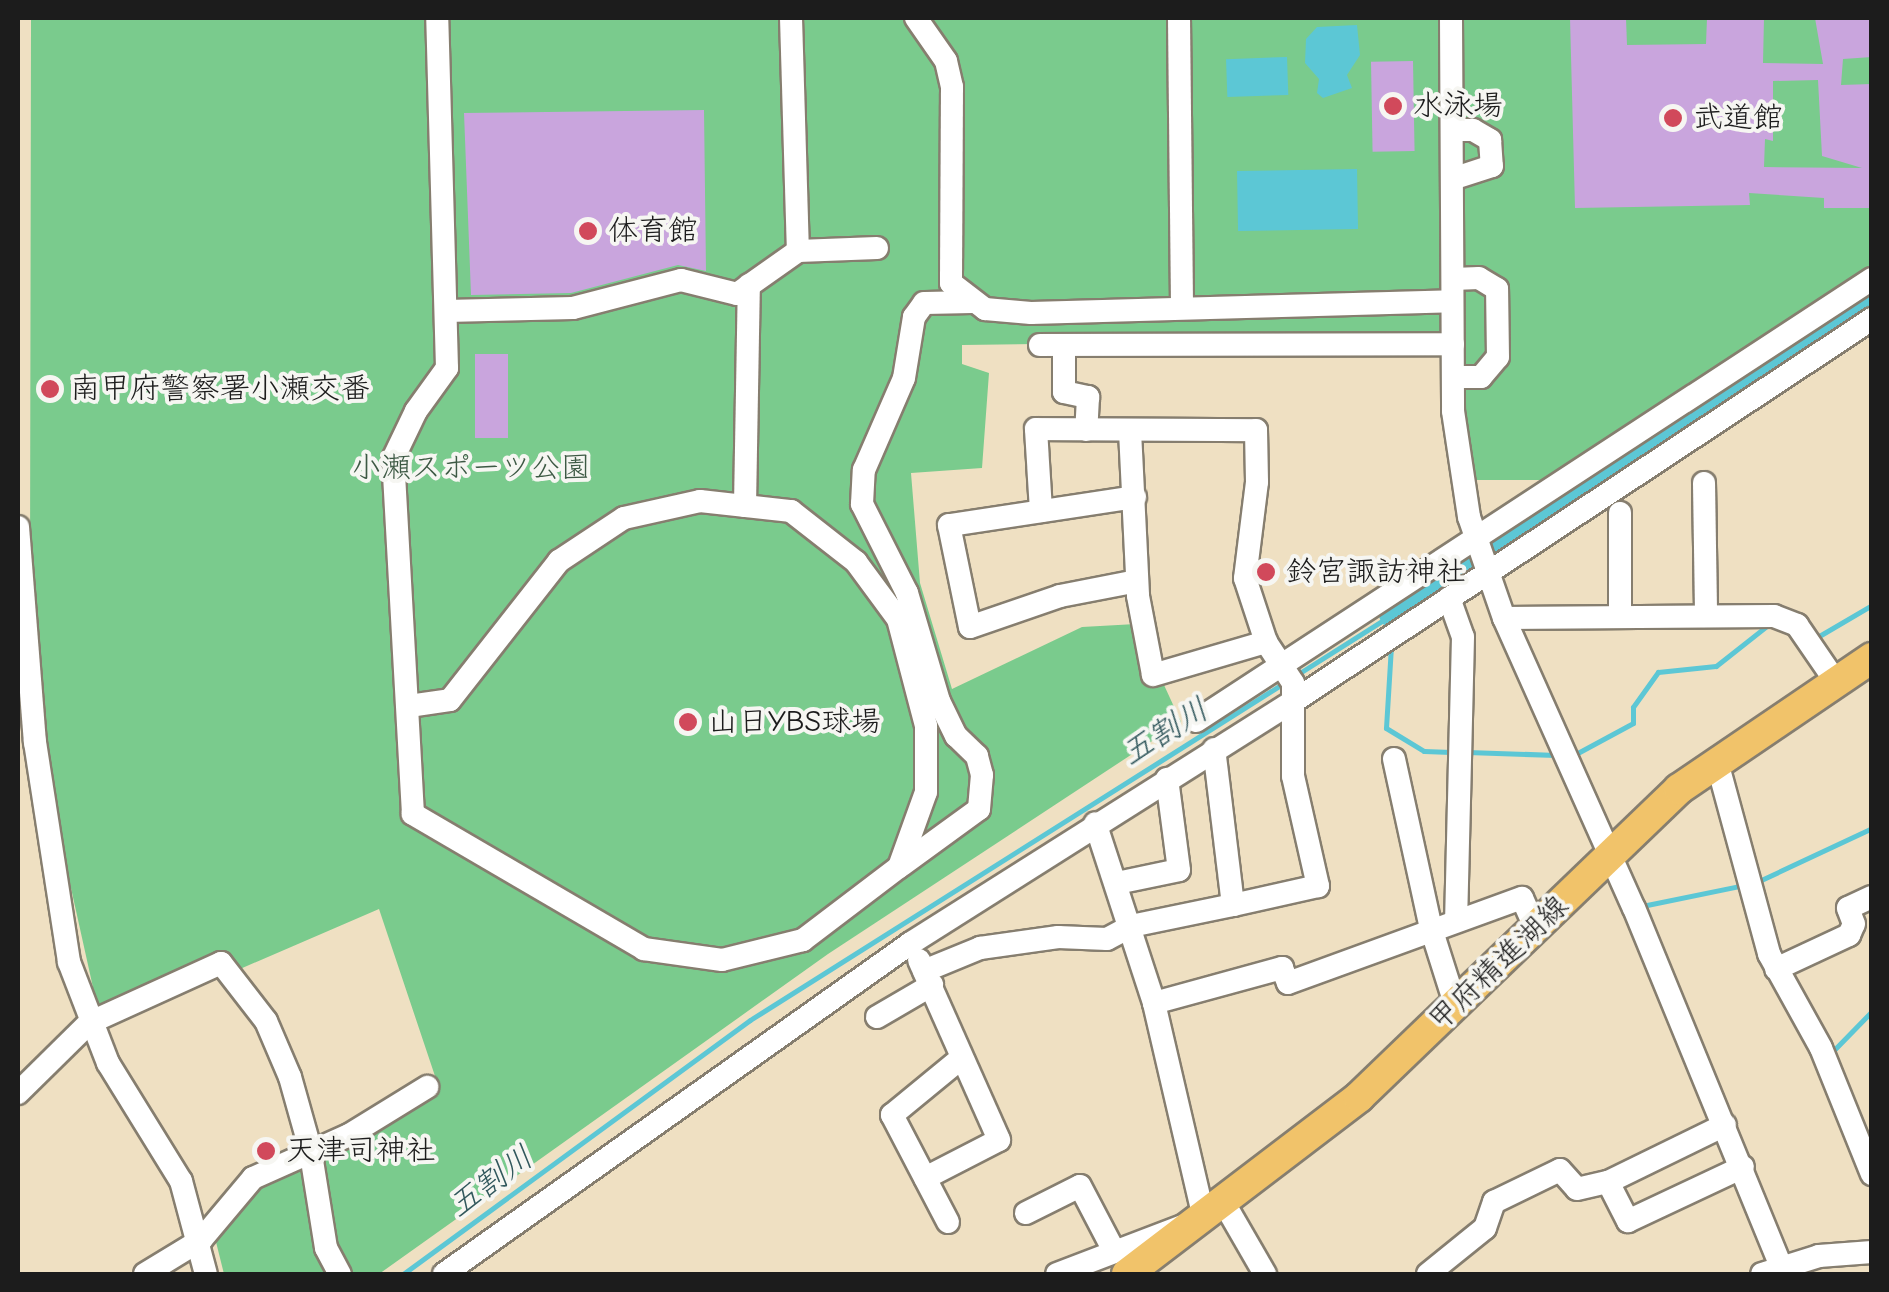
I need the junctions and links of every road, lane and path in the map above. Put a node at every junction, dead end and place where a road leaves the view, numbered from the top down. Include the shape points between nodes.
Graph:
1 (437, 18) edge
2 (791, 18) edge
3 (916, 18) edge
4 (1179, 18) edge
5 (1451, 18) edge
6 (1453, 130) junction
7 (1454, 178) junction
8 (878, 248) dead end
9 (798, 252) junction
10 (1872, 280) edge
11 (749, 286) junction
12 (1453, 290) junction
13 (973, 302) junction
14 (1182, 307) junction
15 (446, 311) junction
16 (1872, 320) edge
17 (1453, 344) junction
18 (1040, 345) dead end
19 (1064, 347) junction
20 (1750, 356) junction
21 (1453, 377) junction
22 (1770, 383) junction
23 (1086, 430) junction
24 (1130, 431) junction
25 (1704, 483) dead end
26 (1134, 497) junction
27 (745, 506) junction
28 (1041, 511) junction
29 (1620, 513) dead end
30 (18, 527) edge
31 (1482, 557) junction
32 (1138, 581) junction
33 (1448, 598) junction
34 (1706, 616) junction
35 (1620, 617) junction
36 (1504, 618) junction
37 (1266, 642) junction
38 (1872, 658) edge
39 (1834, 679) junction
40 (1288, 680) junction
41 (409, 706) junction
42 (1196, 721) dead end
43 (1214, 749) junction
44 (1394, 758) dead end
45 (1717, 762) junction
46 (1167, 778) junction
47 (1095, 823) junction
48 (1610, 854) junction
49 (899, 868) junction
50 (1116, 883) junction
51 (1872, 897) edge
52 (1233, 905) junction
53 (1456, 919) junction
54 (1132, 926) junction
55 (1430, 928) junction
56 (1536, 929) junction
57 (911, 943) junction
58 (1776, 969) junction
59 (928, 978) junction
60 (1154, 1003) junction
61 (1456, 1008) junction
62 (877, 1017) dead end
63 (90, 1023) junction
64 (959, 1060) junction
65 (426, 1087) dead end
66 (19, 1089) edge
67 (1726, 1125) junction
68 (310, 1148) junction
69 (1743, 1166) junction
70 (1872, 1174) edge
71 (925, 1178) junction
72 (1608, 1182) junction
73 (1214, 1210) junction
74 (1026, 1213) dead end
75 (948, 1222) dead end
76 (201, 1240) junction
77 (1872, 1252) edge
78 (1120, 1263) edge
79 (1776, 1272) edge
80 (146, 1274) edge
81 (206, 1274) edge
82 (340, 1274) edge
83 (444, 1274) edge
84 (1057, 1274) edge
85 (1265, 1274) edge
86 (1428, 1274) edge

1 - 15 street
2 - 9 street
3 - 13 street via 949,74 954,180 948,269 951,283
4 - 14 street
5 - 6 street
6 - 7 street
6 - 7 street via 1490,140 1492,166
7 - 12 street
8 - 9 street
9 - 11 street
10 - 20 street
11 - 15 street via 737,294 681,280 573,308
11 - 27 street
12 - 14 street
12 - 17 street
12 - 21 street via 1479,278 1497,289 1498,357 1481,376
13 - 14 street via 1031,314
13 - 49 street via 924,303 914,317 904,378 864,470 862,504 908,593 939,701 956,736 977,756 982,775 979,809
15 - 41 street via 447,368 416,410 393,459
16 - 22 street
17 - 19 street
17 - 21 street
18 - 19 street
19 - 23 street via 1064,392 1088,397
20 - 22 street
20 - 31 street
21 - 31 street via 1455,458
22 - 31 street
23 - 24 street
23 - 28 street via 1036,428
24 - 26 street
24 - 37 street via 1256,430 1245,578
25 - 34 street
26 - 28 street
26 - 32 street
27 - 41 street via 700,501 624,518 558,561 450,700
27 - 49 street via 791,511 856,562 898,619 926,726 926,792
28 - 32 street via 949,525 970,626 1060,596
29 - 35 street
30 - 63 street via 34,742 70,962
31 - 33 street
31 - 36 street
31 - 40 street
32 - 37 street via 1153,675
33 - 40 street via 1392,636
33 - 53 street via 1463,638
34 - 35 street
34 - 39 street via 1774,616 1797,625
35 - 36 street
36 - 48 street
37 - 40 street
38 - 39 main road, 甲府精進湖線
39 - 45 main road, 甲府精進湖線
40 - 42 street
40 - 43 street
40 - 52 street via 1293,776 1318,886
41 - 49 street via 413,814 644,948 722,960 803,940
43 - 46 street
43 - 52 street
44 - 55 street
45 - 48 main road, 甲府精進湖線
45 - 58 street
46 - 47 street
46 - 50 street via 1180,870
47 - 50 street
47 - 57 street
48 - 56 main road, 甲府精進湖線
48 - 67 street
50 - 54 street
51 - 58 street via 1848,908 1849,935
52 - 54 street
53 - 55 street
53 - 56 street via 1522,898
54 - 59 street via 1107,939 1058,937 980,948
54 - 60 street
55 - 60 street via 1288,983 1282,968
55 - 61 street
56 - 61 main road, 甲府精進湖線
57 - 59 street
57 - 83 street
58 - 70 street via 1821,1048
59 - 62 street
59 - 64 street
60 - 73 street
61 - 73 main road, 甲府精進湖線 via 1359,1097
63 - 66 street
63 - 68 street via 221,963 266,1020
63 - 76 street via 181,1181
64 - 71 street via 892,1115
64 - 71 street via 1000,1140
65 - 68 street via 348,1135
67 - 69 street
67 - 72 street
68 - 76 street via 254,1178
68 - 82 street via 326,1248
69 - 72 street via 1628,1221
69 - 79 street
71 - 75 street
72 - 86 street via 1577,1189 1560,1170 1494,1202 1484,1228
73 - 78 main road, 甲府精進湖線
73 - 85 street
74 - 78 street via 1080,1186
76 - 80 street
76 - 81 street
77 - 79 street
78 - 84 street

